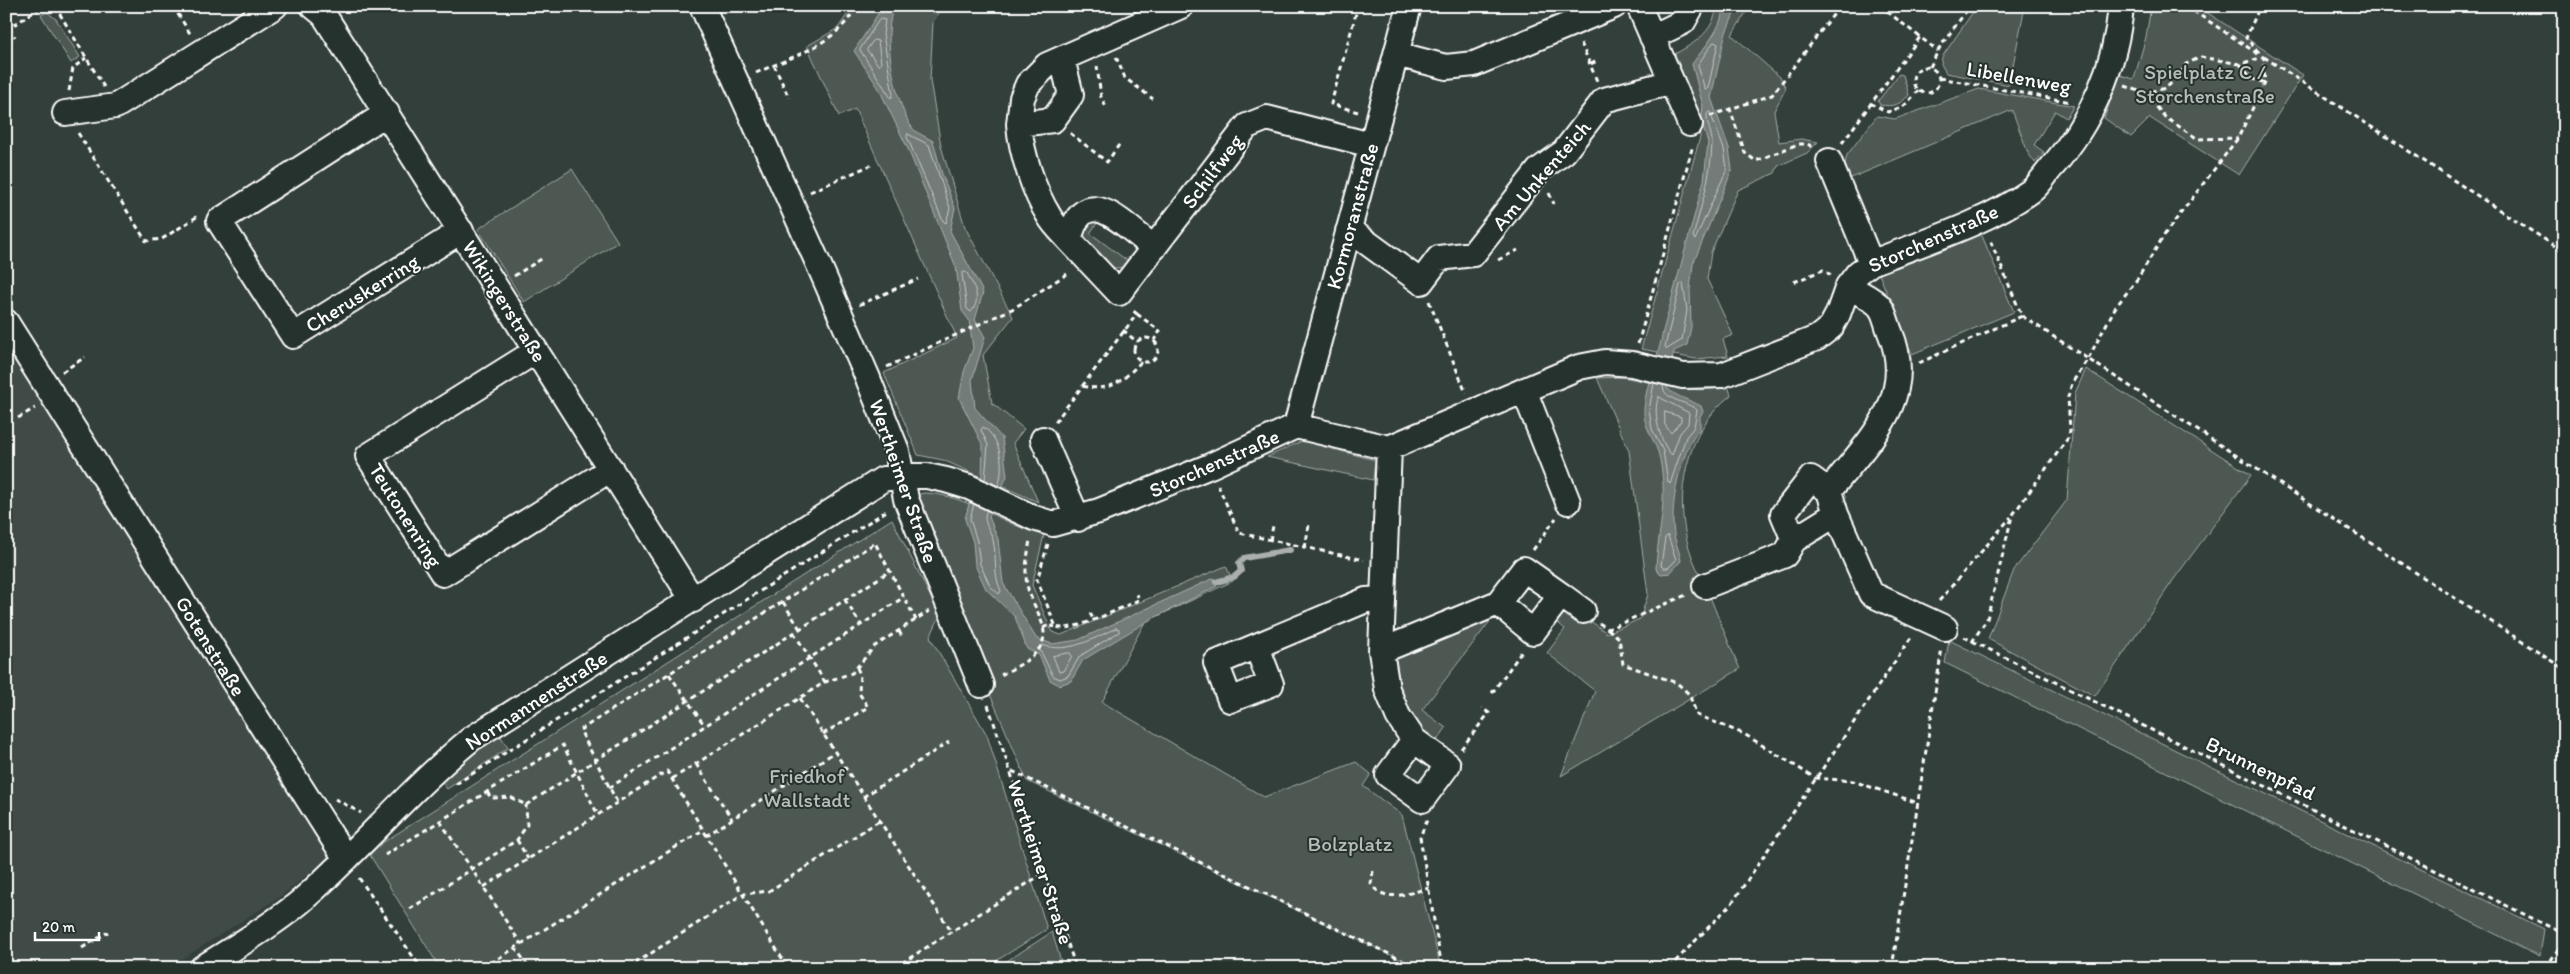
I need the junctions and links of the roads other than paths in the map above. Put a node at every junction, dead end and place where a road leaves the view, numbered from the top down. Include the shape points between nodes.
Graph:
1 (275, 6) edge
2 (313, 6) edge
3 (702, 6) edge
4 (1181, 6) edge
5 (1408, 6) edge
6 (1614, 6) edge
7 (1639, 6) edge
8 (1692, 6) edge
9 (2121, 6) edge
10 (1652, 37) junction
11 (1396, 54) junction
12 (1062, 59) junction
13 (1672, 82) junction
14 (65, 113) road end
15 (387, 114) junction
16 (1019, 124) junction
17 (1690, 124) road end
18 (1371, 146) junction
19 (1829, 161) road end
20 (462, 231) junction
21 (1348, 232) junction
22 (1069, 240) junction
23 (1154, 248) junction
24 (1871, 263) junction
25 (1848, 286) junction
26 (6, 322) edge
27 (536, 351) junction
28 (1524, 390) junction
29 (1296, 426) junction
30 (1042, 439) road end
31 (1389, 448) junction
32 (611, 469) junction
33 (902, 476) junction
34 (1829, 492) junction
35 (1568, 502) road end
36 (1836, 514) junction
37 (1078, 519) junction
38 (1794, 540) junction
39 (1705, 586) road end
40 (1561, 595) junction
41 (1381, 599) junction
42 (693, 600) junction
43 (1498, 603) junction
44 (1583, 611) road end
45 (1934, 623) road end
46 (1257, 647) dead end
47 (1381, 651) junction
48 (981, 685) road end
49 (1414, 740) junction
50 (346, 859) junction
51 (202, 968) edge

1 - 14 street via 116,106
2 - 15 street, Wikingerstraße via 324,15
3 - 33 street, Wertheimer Straße via 866,376 897,451
4 - 12 street
5 - 11 street, Kormoranstraße
6 - 11 street via 1474,64 1446,67
7 - 10 street
8 - 10 street via 1683,22
9 - 24 street, Storchenstraße via 2120,25 2094,106 2068,149 2032,190 1981,219
10 - 13 street
11 - 18 street, Kormoranstraße
12 - 16 street via 1047,65 1028,84 1022,98
12 - 16 street via 1071,95 1053,120
13 - 17 street
13 - 21 street, Am Unkenteich via 1604,100 1564,152 1539,170 1473,254 1440,258 1421,282
15 - 20 street, Wikingerstraße
15 - 20 street, Cheruskerring via 219,221 293,336
16 - 22 street via 1034,181 1049,216
18 - 21 street, Kormoranstraße
18 - 23 street, Schilfweg via 1267,118 1247,126
19 - 24 street
20 - 27 street, Wikingerstraße
21 - 29 street, Kormoranstraße
22 - 23 street via 1073,225 1083,212 1091,208 1102,210
22 - 23 street, Schilfweg via 1119,293
24 - 25 street, Storchenstraße
25 - 28 street, Storchenstraße via 1831,327 1817,338 1722,375 1683,376 1637,365 1606,362 1579,367
25 - 34 street via 1880,307 1896,345 1900,372 1895,398 1884,419
26 - 50 street, Gotenstraße
27 - 32 street, Wikingerstraße
27 - 32 street, Teutonenring via 368,456 443,574
28 - 31 street, Storchenstraße
28 - 35 street
29 - 31 street, Storchenstraße
29 - 37 street, Storchenstraße via 1210,466
30 - 37 street
31 - 41 street
32 - 42 street, Wikingerstraße
33 - 37 street, Storchenstraße via 927,476 969,488 1044,521
33 - 42 street, Normannenstraße via 883,479 866,488
33 - 48 street, Wertheimer Straße via 906,499
34 - 36 street
34 - 38 street via 1811,478 1783,514
36 - 38 street
36 - 45 street via 1871,594
38 - 39 street via 1785,555
40 - 43 street via 1524,568
40 - 43 street via 1533,632
40 - 44 street
41 - 46 street via 1366,600
41 - 47 street
42 - 50 street, Normannenstraße via 471,740 437,767
43 - 47 street
47 - 49 street via 1387,689 1398,716
49 - 49 street via 1388,775 1422,800 1448,765
50 - 51 street, Normannenstraße via 299,902

